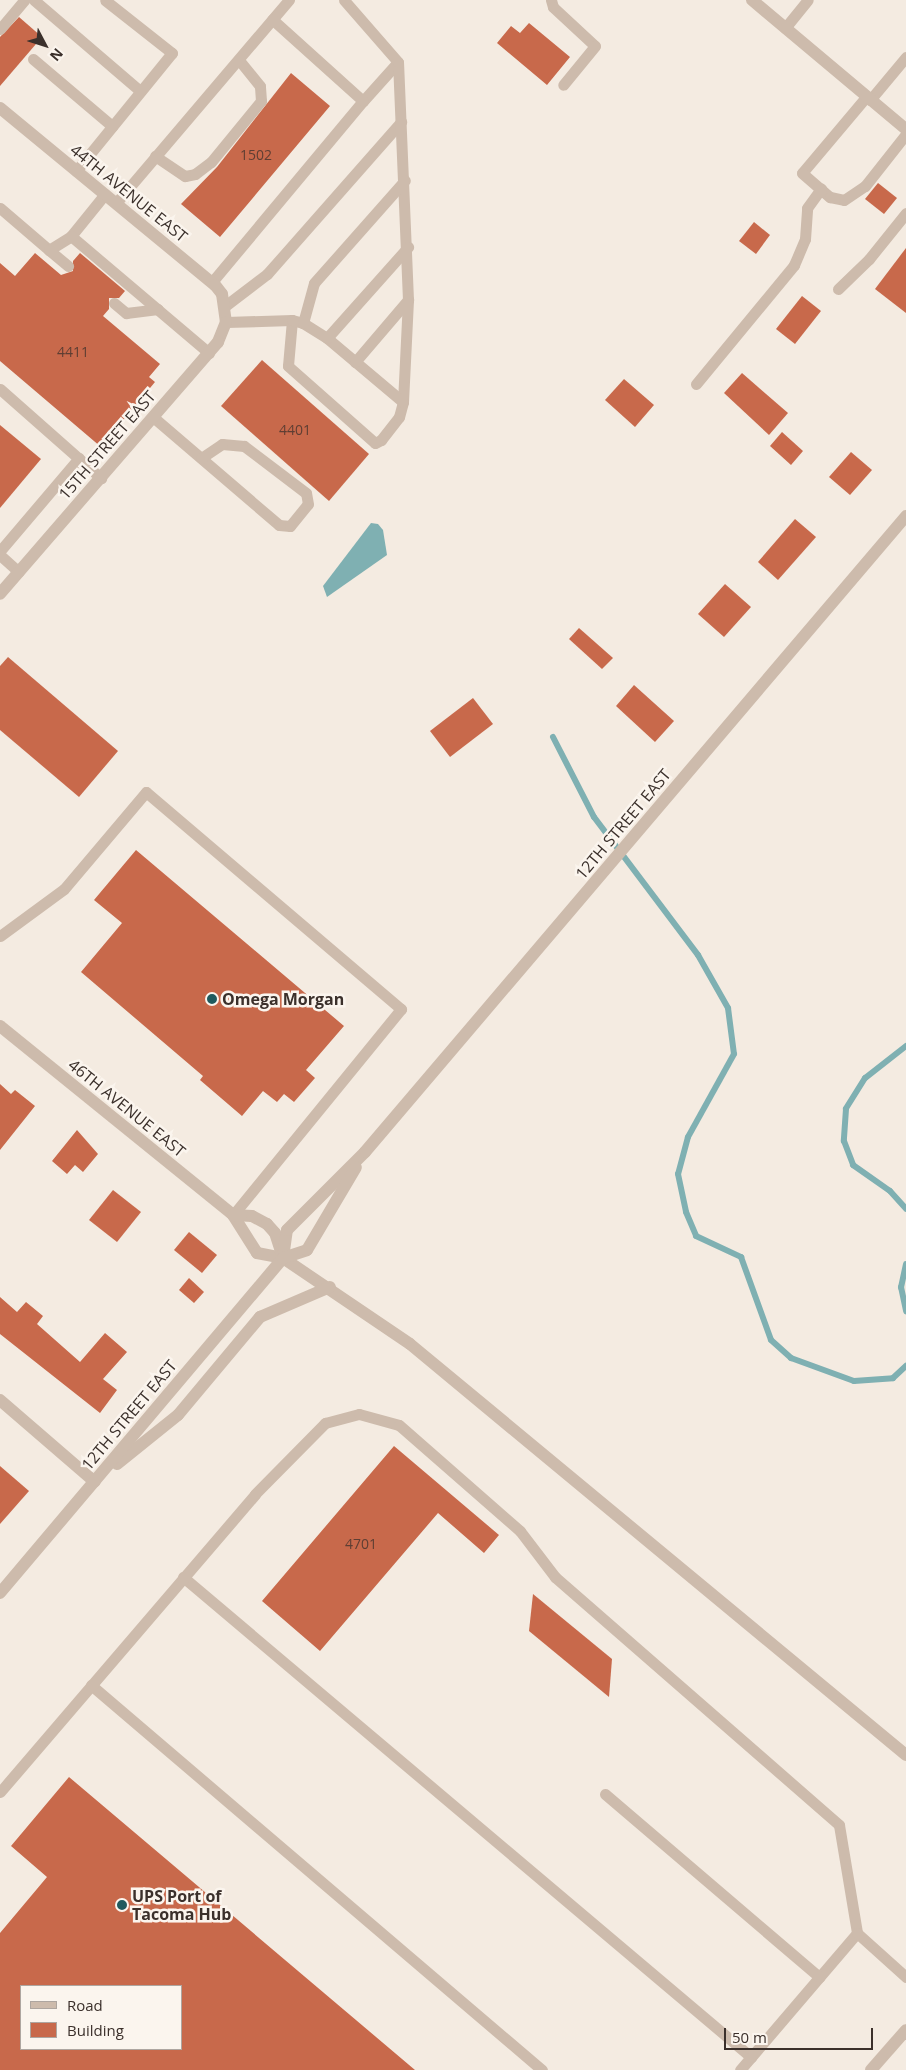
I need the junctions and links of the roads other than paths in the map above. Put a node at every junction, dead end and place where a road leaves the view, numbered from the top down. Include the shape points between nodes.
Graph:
1 (24, 0) edge
2 (34, 0) edge
3 (106, 0) edge
4 (289, 0) edge
5 (344, 0) edge
6 (551, 0) edge
7 (752, 0) edge
8 (808, 0) edge
9 (272, 19) junction
10 (785, 28) junction
11 (0, 29) edge
12 (906, 57) edge
13 (32, 59) dead end
14 (239, 60) junction
15 (398, 62) junction
16 (563, 85) dead end
17 (140, 92) junction
18 (868, 98) junction
19 (363, 101) junction
20 (0, 108) edge
21 (401, 122) junction
22 (112, 126) junction
23 (906, 129) edge
24 (906, 134) edge
25 (155, 156) junction
26 (76, 171) junction
27 (405, 180) junction
28 (821, 189) junction
29 (104, 194) junction
30 (116, 203) junction
31 (0, 208) edge
32 (906, 213) edge
33 (71, 236) junction
34 (408, 247) junction
35 (49, 250) junction
36 (68, 266) dead end
37 (212, 282) junction
38 (838, 289) dead end
39 (408, 300) junction
40 (114, 303) dead end
41 (158, 309) junction
42 (225, 313) junction
43 (297, 321) junction
44 (327, 338) junction
45 (209, 353) junction
46 (355, 362) junction
47 (696, 384) dead end
48 (0, 389) edge
49 (403, 402) junction
50 (153, 417) junction
51 (79, 458) junction
52 (202, 458) junction
53 (101, 478) junction
54 (906, 516) edge
55 (0, 553) edge
56 (19, 572) junction
57 (0, 594) edge
58 (0, 936) edge
59 (0, 1026) edge
60 (365, 1152) junction
61 (233, 1215) junction
62 (283, 1258) junction
63 (330, 1287) junction
64 (0, 1400) edge
65 (95, 1482) junction
66 (183, 1577) junction
67 (0, 1593) edge
68 (91, 1685) junction
69 (906, 1755) edge
70 (0, 1792) edge
71 (605, 1794) dead end
72 (857, 1933) junction
73 (819, 1977) junction
74 (906, 1977) edge
75 (906, 2030) edge
76 (751, 2057) junction
77 (542, 2070) edge
78 (740, 2070) edge
79 (871, 2070) edge

1 - 11 lane
2 - 17 lane
3 - 17 lane via 172,52
4 - 9 lane
5 - 15 lane
6 - 16 lane via 553,8 596,46
7 - 10 street
8 - 10 lane
9 - 14 lane
9 - 19 lane
10 - 18 street
12 - 18 lane
13 - 22 lane
14 - 25 lane
14 - 25 lane via 260,86 260,101 210,162 195,174 185,176
15 - 19 lane
15 - 21 lane
17 - 22 lane
18 - 23 street
18 - 28 lane via 802,173
19 - 37 lane
20 - 26 street, 44TH AVENUE EAST
21 - 27 lane
21 - 42 lane via 267,274
22 - 26 lane
24 - 28 lane via 853,196 837,200
25 - 30 lane
26 - 29 street, 44TH AVENUE EAST
27 - 34 lane
27 - 43 lane via 314,283
28 - 47 lane via 807,208 805,239 794,266
29 - 30 street, 44TH AVENUE EAST
29 - 33 lane
30 - 37 street, 44TH AVENUE EAST
31 - 35 lane
32 - 38 lane via 869,259
33 - 35 lane
33 - 41 lane
34 - 39 lane
34 - 44 lane
35 - 36 lane
37 - 42 street, 44TH AVENUE EAST via 222,294
39 - 46 lane
39 - 49 lane
40 - 41 lane via 126,313
41 - 45 lane
42 - 43 lane
42 - 45 street, 15TH STREET EAST via 218,342
43 - 44 lane
43 - 49 lane via 288,366 375,443 391,430
44 - 46 lane
45 - 50 street, 15TH STREET EAST
46 - 49 lane
48 - 51 lane
50 - 52 lane
50 - 53 street, 15TH STREET EAST
51 - 53 lane
51 - 55 lane
52 - 52 lane via 279,525 290,526 308,504 306,493 244,446 222,444
53 - 56 street, 15TH STREET EAST
54 - 60 street, 12TH STREET EAST
55 - 56 lane
56 - 57 street, 15TH STREET EAST
58 - 61 lane via 64,889 146,792 401,1009
59 - 61 street, 46TH AVENUE EAST
60 - 62 street, 12TH STREET EAST via 287,1230
60 - 62 street, 12TH STREET EAST via 307,1250
61 - 62 street, 46TH AVENUE EAST via 257,1253
61 - 62 street, 46TH AVENUE EAST via 252,1216 266,1224 275,1233
62 - 63 street
62 - 65 street, 12TH STREET EAST
63 - 65 street via 260,1317 178,1415
63 - 69 street via 410,1344
64 - 65 street
65 - 67 street, 12TH STREET EAST
66 - 68 lane
66 - 72 lane via 255,1494 325,1422 359,1414 399,1425 520,1531 555,1577 839,1825
66 - 76 lane
68 - 70 lane
68 - 77 lane
71 - 73 lane
72 - 73 lane
72 - 74 lane
73 - 76 lane
75 - 79 street
76 - 78 lane

